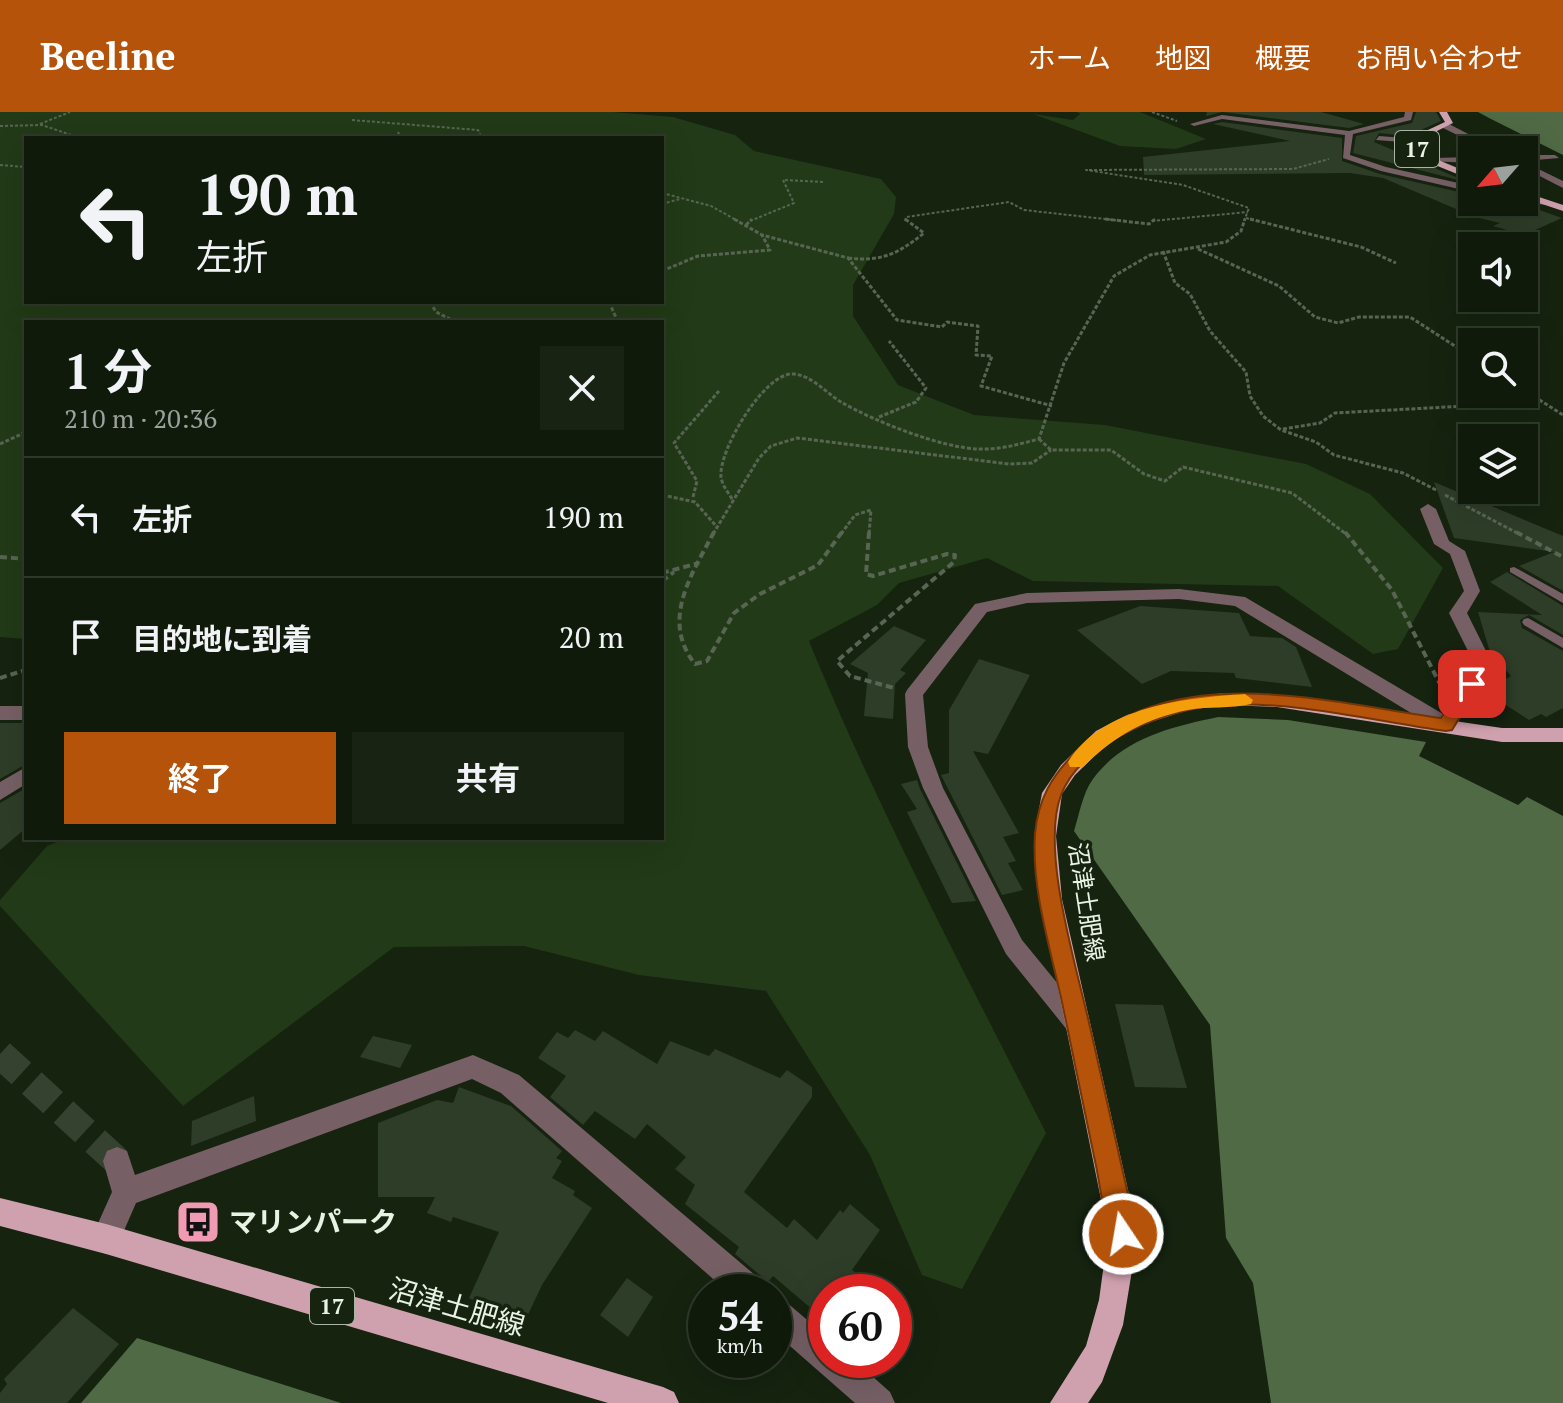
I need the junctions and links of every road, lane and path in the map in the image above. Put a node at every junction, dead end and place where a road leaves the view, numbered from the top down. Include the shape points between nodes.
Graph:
1 (70, 112) edge
2 (1152, 112) edge
3 (1409, 112) edge
4 (1443, 112) edge
5 (352, 120) dead end
6 (1194, 124) joint
7 (0, 126) edge
8 (36, 126) junction
9 (1446, 126) junction
10 (398, 132) dead end
11 (1349, 133) junction
12 (75, 136) edge
13 (400, 136) edge
14 (481, 136) edge
15 (1466, 136) edge
16 (1379, 138) dead end
17 (1416, 141) junction
18 (1333, 143) dead end
19 (1347, 145) junction
20 (1346, 156) junction
21 (1538, 158) edge
22 (1555, 158) dead end
23 (1458, 160) edge
24 (1433, 161) junction
25 (0, 165) edge
26 (24, 167) edge
27 (1451, 169) junction
28 (1458, 172) edge
29 (1538, 172) edge
30 (1402, 173) junction
31 (825, 182) dead end
32 (1563, 185) edge
33 (1458, 186) edge
34 (664, 193) edge
35 (683, 198) junction
36 (1538, 200) edge
37 (664, 203) edge
38 (1563, 208) edge
39 (1248, 212) junction
40 (1246, 218) junction
41 (746, 225) junction
42 (762, 235) junction
43 (1198, 248) junction
44 (1163, 251) junction
45 (848, 258) junction
46 (1396, 263) dead end
47 (664, 269) edge
48 (431, 304) edge
49 (452, 320) edge
50 (889, 341) dead end
51 (1458, 348) edge
52 (719, 391) dead end
53 (1538, 399) edge
54 (1052, 406) junction
55 (1458, 406) edge
56 (1563, 415) edge
57 (878, 418) junction
58 (1281, 430) junction
59 (24, 433) edge
60 (1039, 439) junction
61 (0, 444) edge
62 (1051, 450) junction
63 (664, 495) edge
64 (693, 497) junction
65 (732, 499) junction
66 (1428, 509) dead end
67 (718, 528) junction
68 (0, 557) edge
69 (1563, 557) edge
70 (24, 559) edge
71 (700, 562) junction
72 (678, 569) junction
73 (1514, 570) dead end
74 (664, 572) edge
75 (664, 580) edge
76 (1563, 599) edge
77 (1528, 622) dead end
78 (1563, 644) edge
79 (24, 671) edge
80 (0, 678) edge
81 (914, 694) junction
82 (1460, 704) junction
83 (0, 713) edge
84 (24, 713) edge
85 (1446, 725) junction
86 (1563, 735) edge
87 (24, 775) edge
88 (0, 792) edge
89 (1077, 1023) junction
90 (117, 1161) tunnel mouth
91 (126, 1192) junction
92 (2, 1215) edge
93 (106, 1239) junction
94 (730, 1274) edge
95 (792, 1327) edge
96 (808, 1341) edge
97 (851, 1378) edge
98 (663, 1403) edge
99 (879, 1403) edge
100 (1066, 1403) edge

1 - 8 path
2 - 6 path
3 - 11 street via 1398,123
4 - 9 main road, 17 via 1450,121
5 - 14 path via 478,130
6 - 11 street via 1222,117
7 - 8 path
8 - 12 path
9 - 15 street
9 - 17 main road, 17
10 - 13 path
11 - 19 street
16 - 17 street
17 - 24 main road, 17 via 1418,150
18 - 19 street
19 - 20 street
20 - 30 street
20 - 39 path via 1293,169 1086,170 1183,185 1246,204
21 - 22 street
23 - 24 street
24 - 27 main road, 17
25 - 26 path
27 - 28 main road, 17
27 - 30 street
29 - 32 street
30 - 33 street
31 - 41 path via 783,180 794,203
34 - 35 path
35 - 37 path
35 - 41 path
36 - 38 main road
39 - 40 path
39 - 45 path via 1164,217 1149,224 1024,210 1009,202 975,209 963,206 906,217 924,233 891,259
40 - 43 path via 1241,231 1226,242
40 - 46 path via 1361,247
41 - 42 path
42 - 45 path
42 - 47 path via 770,250 744,249 672,262
43 - 44 path
43 - 51 path via 1279,286 1315,317 1338,323 1359,317 1410,317
44 - 54 path via 1114,276 1064,363
44 - 58 path via 1175,283 1190,294 1210,331 1246,372 1250,396 1263,416
45 - 54 path via 897,320 978,326 976,355 992,356 981,386
48 - 49 path
50 - 57 path via 926,388 916,402
52 - 64 path via 674,443 697,481
53 - 56 path
54 - 60 path
55 - 58 path via 1335,413 1320,423
57 - 60 path via 974,449
57 - 65 path via 843,404 804,376 777,378 750,407 727,449 721,477
58 - 69 path via 1316,442 1334,455 1403,473
59 - 61 path
60 - 62 path
62 - 65 path via 1032,463 1009,464 797,438 772,445 760,455
62 - 82 path via 1111,450 1144,474 1165,481 1183,467 1292,493 1339,525 1392,590 1439,687
63 - 64 path
64 - 67 path
65 - 67 path
66 - 82 street via 1442,544 1457,551 1472,591 1458,613 1484,665
67 - 71 path
68 - 70 path
71 - 72 path
71 - 81 path via 677,612 685,654 695,664 707,661 734,613 818,565 855,515 871,510 866,574 955,555 954,562 837,661 850,676
72 - 74 path
72 - 75 path
73 - 76 lane
77 - 78 lane
79 - 80 path
81 - 85 street via 981,608 1027,598 1179,594 1239,601
81 - 89 street via 918,747 933,788 1014,947
82 - 85 street
83 - 84 street
85 - 86 main road, 沼津土肥線 via 1502,735
85 - 89 main road, 沼津土肥線 via 1277,701 1224,699 1134,720 1103,736 1052,793 1045,836 1051,899
87 - 88 street
89 - 100 main road, 沼津土肥線 via 1123,1234 1119,1290 1105,1336 1075,1396
90 - 91 street
91 - 93 street
91 - 94 street via 473,1067 510,1084
92 - 93 main road, 沼津土肥線 / 17
93 - 98 main road, 沼津土肥線 / 17
95 - 96 street
97 - 99 street

